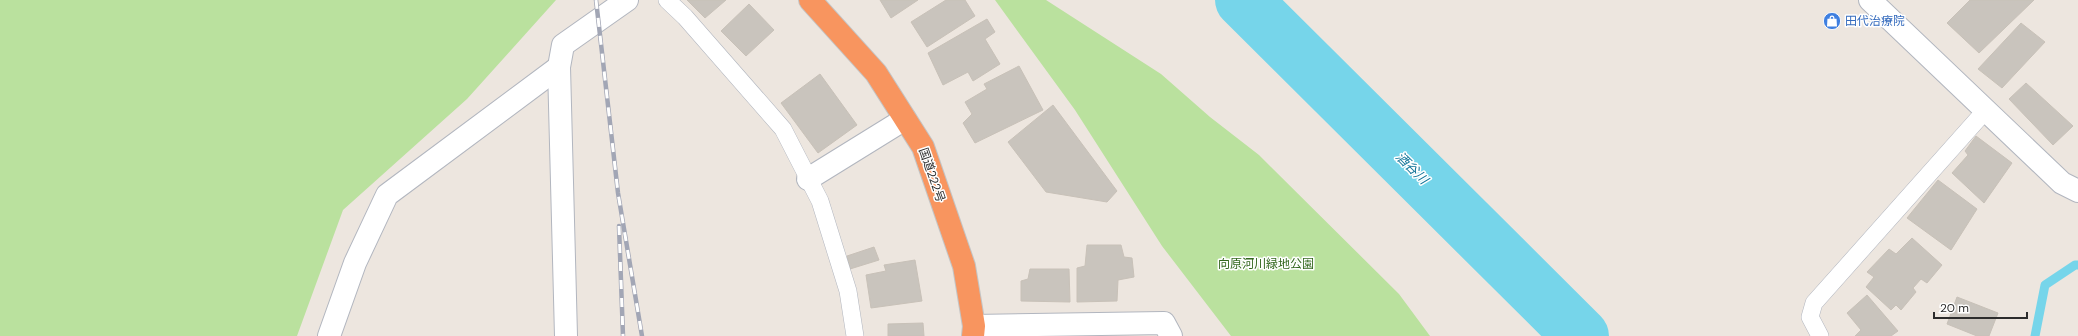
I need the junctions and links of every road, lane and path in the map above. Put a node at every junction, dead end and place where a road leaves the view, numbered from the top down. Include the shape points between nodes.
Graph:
1 (627, 0) edge
2 (667, 0) edge
3 (810, 0) edge
4 (1870, 0) edge
5 (558, 67) junction
6 (1984, 111) junction
7 (905, 119) junction
8 (808, 179) junction
9 (2078, 191) edge
10 (974, 331) edge
11 (329, 336) edge
12 (566, 336) edge
13 (854, 336) edge
14 (1171, 336) edge
15 (1820, 336) edge

1 - 5 street via 563,45
2 - 8 lane via 685,17 783,129
3 - 7 highway, 国道222号 via 876,73
4 - 6 street
5 - 11 street via 387,195 355,263
5 - 12 street
6 - 9 street via 2062,183
6 - 15 lane via 1814,303 1810,317
7 - 8 street
7 - 10 highway, 国道222号 via 923,147 964,266
8 - 13 lane via 820,201 848,291
10 - 14 street via 1164,323

